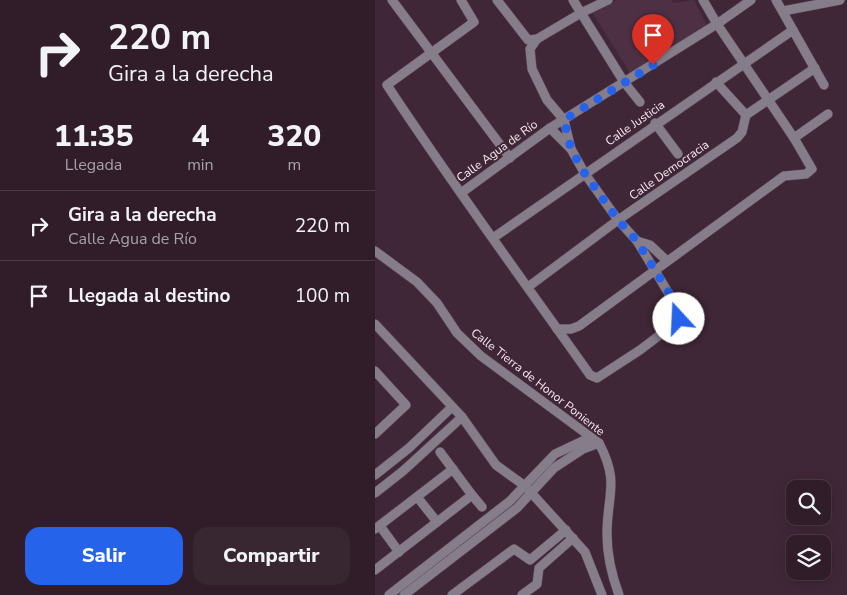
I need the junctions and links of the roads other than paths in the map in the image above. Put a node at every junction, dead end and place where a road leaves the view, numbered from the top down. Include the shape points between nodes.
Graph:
1 (392, 0) edge
2 (461, 0) edge
3 (497, 0) edge
4 (573, 0) edge
5 (608, 0) edge
6 (703, 0) edge
7 (751, 0) edge
8 (776, 0) edge
9 (841, 0) edge
10 (783, 11) junction
11 (581, 13) junction
12 (717, 24) junction
13 (793, 30) junction
14 (537, 39) junction
15 (432, 53) junction
16 (744, 64) junction
17 (815, 68) junction
18 (624, 82) junction
19 (716, 82) junction
20 (825, 85) dead end
21 (769, 101) junction
22 (640, 102) dead end
23 (828, 114) dead end
24 (746, 115) junction
25 (564, 120) junction
26 (655, 123) junction
27 (550, 128) junction
28 (794, 138) junction
29 (571, 149) junction
30 (678, 154) dead end
31 (509, 158) junction
32 (585, 174) junction
33 (461, 193) junction
34 (618, 220) junction
35 (493, 238) junction
36 (637, 241) junction
37 (375, 251) edge
38 (666, 260) junction
39 (654, 269) junction
40 (528, 287) junction
41 (557, 329) junction
42 (377, 330) edge
43 (375, 371) edge
44 (452, 407) junction
45 (462, 417) junction
46 (375, 434) edge
47 (591, 436) junction
48 (599, 443) junction
49 (440, 452) dead end
50 (453, 469) junction
51 (375, 475) edge
52 (525, 486) junction
53 (375, 493) edge
54 (533, 494) junction
55 (473, 495) junction
56 (418, 498) junction
57 (482, 507) dead end
58 (437, 522) junction
59 (378, 528) edge
60 (566, 530) junction
61 (573, 538) junction
62 (399, 552) junction
63 (375, 570) edge
64 (389, 595) edge
65 (404, 595) edge
66 (452, 595) edge
67 (523, 595) edge
68 (602, 595) edge
69 (619, 595) edge

1 - 15 street
2 - 15 street via 474,22
3 - 14 street via 526,39
4 - 11 street
5 - 11 street
6 - 12 street
7 - 12 street, Calle Agua de Río
8 - 10 street
9 - 10 street
10 - 13 street
11 - 14 street
11 - 18 street
12 - 16 street
12 - 18 street, Calle Agua de Río
13 - 16 street, Calle Justicia
13 - 17 street
14 - 25 street via 530,49 532,69 547,100
15 - 31 street
15 - 33 street via 387,85
16 - 19 street, Calle Justicia
16 - 21 street
17 - 20 street
17 - 21 street
18 - 22 street
18 - 25 street, Calle Agua de Río
19 - 24 street
19 - 26 street, Calle Justicia
21 - 24 street
21 - 28 street
23 - 28 street
24 - 34 street, Calle Democracia via 737,138
25 - 27 street, Calle Agua de Río
25 - 29 street
26 - 30 street
26 - 32 street, Calle Justicia
27 - 29 street
27 - 31 street, Calle Agua de Río
28 - 38 street via 809,172 784,176
29 - 32 street
31 - 33 street, Calle Agua de Río
32 - 34 street
32 - 35 street, Calle Justicia
33 - 35 street
34 - 36 street
34 - 40 street, Calle Democracia
35 - 40 street
36 - 38 street via 650,245
36 - 39 street
37 - 47 street, Calle Tierra de Honor Poniente via 417,282 437,303 457,333 481,356
38 - 39 street
39 - 41 street via 579,326
39 - 41 street via 681,316 640,350 597,378 590,375
40 - 41 street
42 - 44 street
43 - 46 street via 406,404
44 - 45 street
44 - 51 street
45 - 52 street via 496,465
45 - 53 street
47 - 48 street, Calle Tierra de Honor Poniente
47 - 52 street via 555,454
48 - 54 street via 554,468
48 - 69 street, Calle Tierra de Honor Poniente via 611,474 608,552
49 - 50 street
50 - 55 street
50 - 56 street
52 - 54 street
52 - 64 street
54 - 60 street
54 - 65 street
55 - 57 street
55 - 58 street
56 - 58 street
56 - 59 street
58 - 62 street
59 - 62 street
60 - 61 street
60 - 66 street via 530,560 514,549
61 - 67 street via 539,568 537,584
61 - 68 street via 588,556
62 - 63 street

